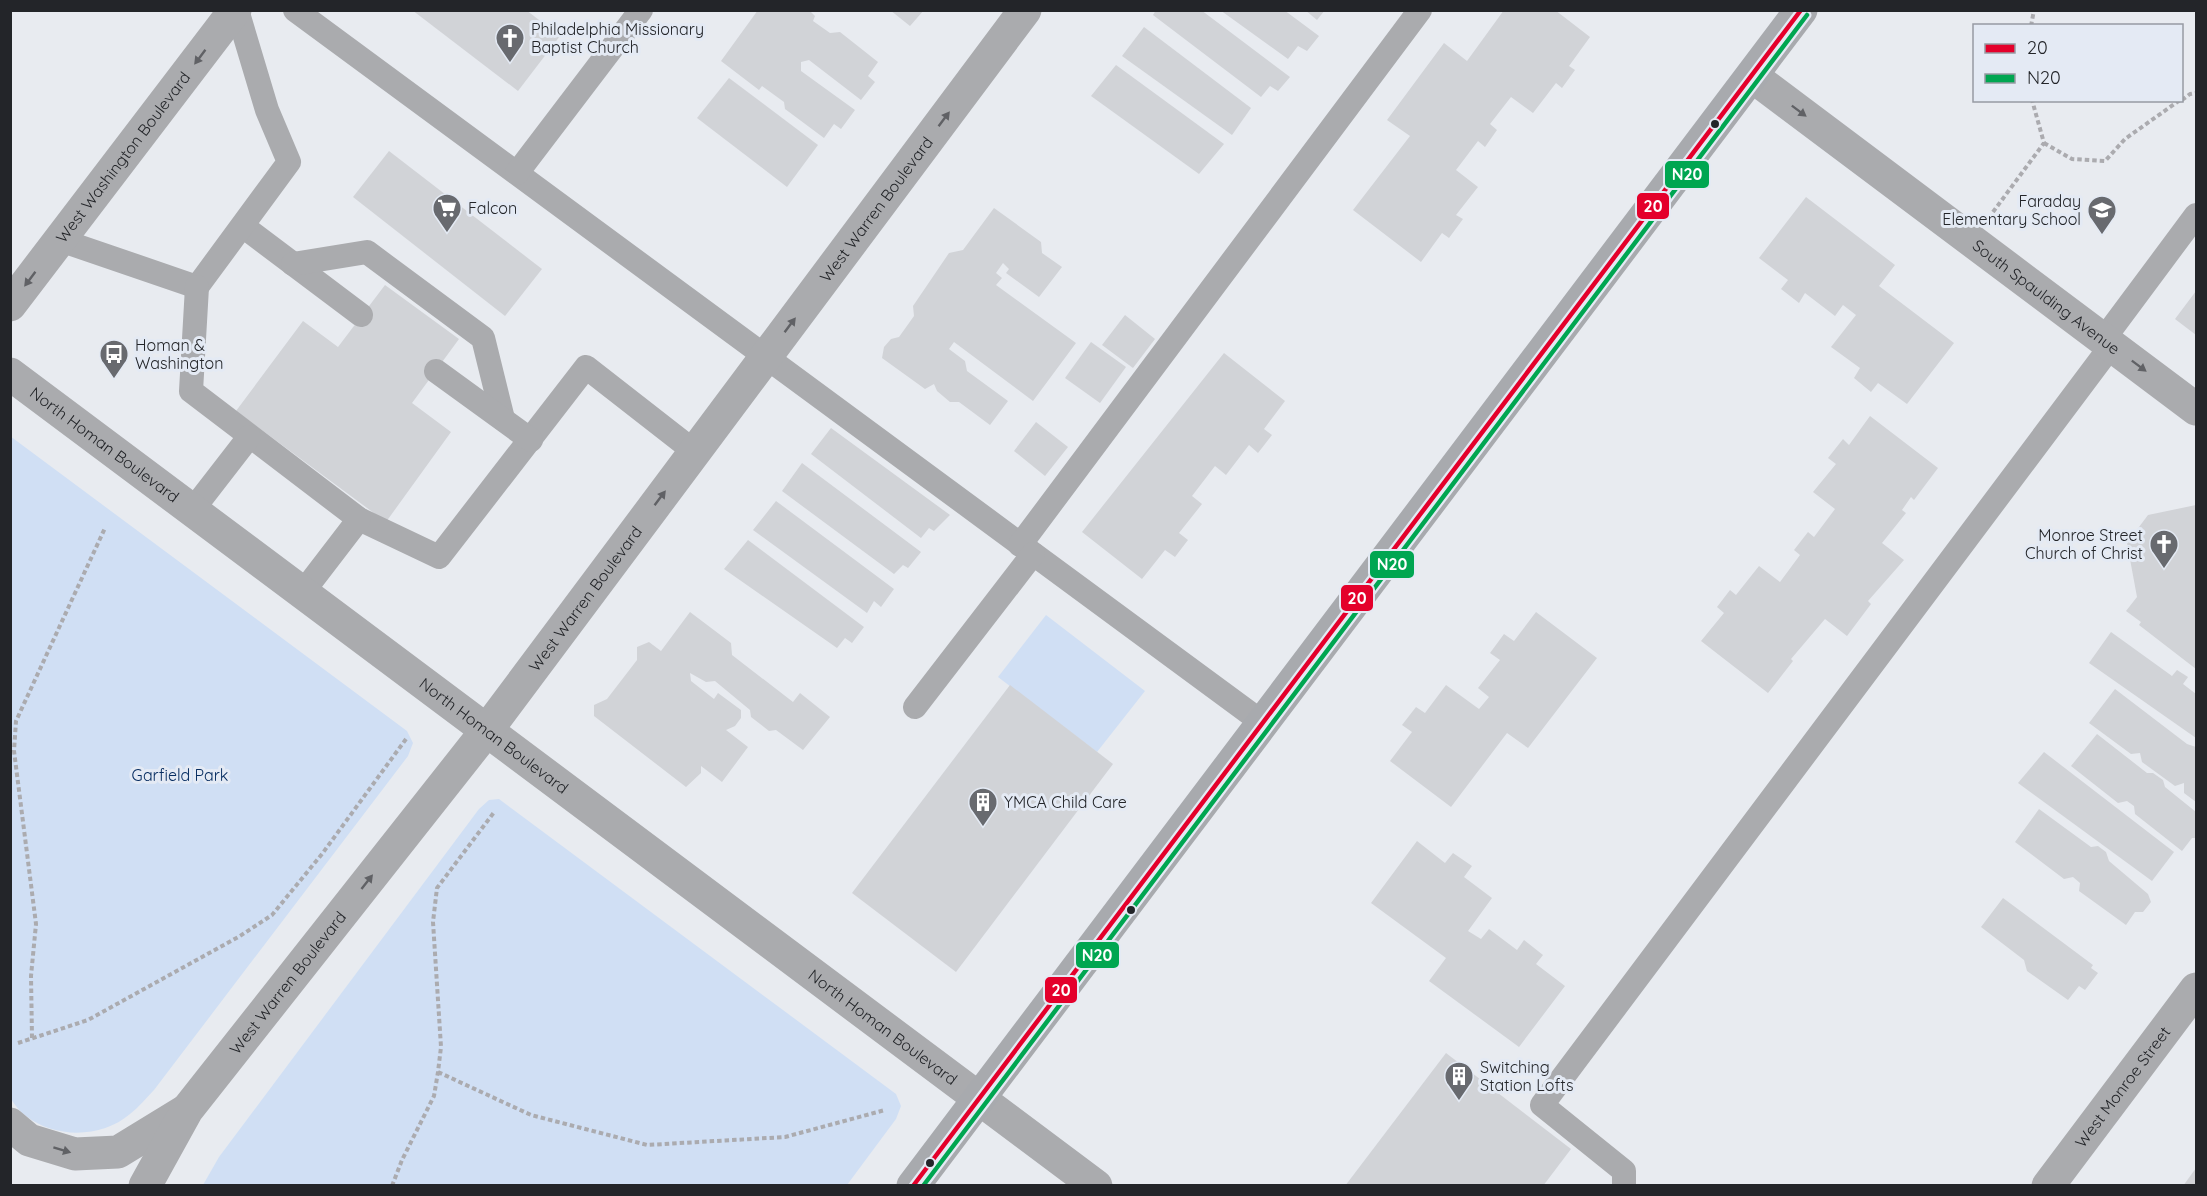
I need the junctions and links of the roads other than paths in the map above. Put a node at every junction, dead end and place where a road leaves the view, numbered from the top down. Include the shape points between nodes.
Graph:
1 (236, 10) edge
2 (295, 10) edge
3 (641, 10) edge
4 (1026, 10) edge
5 (1420, 10) edge
6 (1801, 10) edge
7 (1752, 76) junction
8 (517, 173) junction
9 (2196, 215) edge
10 (244, 227) junction
11 (60, 240) junction
12 (293, 264) junction
13 (197, 286) junction
14 (10, 305) edge
15 (362, 315) dead end
16 (2107, 343) junction
17 (766, 357) junction
18 (436, 371) dead end
19 (10, 374) edge
20 (2196, 409) edge
21 (503, 419) junction
22 (249, 437) junction
23 (531, 440) junction
24 (695, 452) junction
25 (194, 508) junction
26 (359, 519) junction
27 (1027, 549) junction
28 (303, 592) junction
29 (915, 707) dead end
30 (1263, 723) junction
31 (487, 730) junction
32 (2196, 988) edge
33 (979, 1098) junction
34 (187, 1110) junction
35 (10, 1125) edge
36 (145, 1185) edge
37 (912, 1185) edge
38 (1096, 1185) edge
39 (1624, 1185) edge
40 (2048, 1185) edge

1 - 10 lane via 267,110 289,162
1 -> 11 street, West Washington Boulevard
2 - 8 lane
3 - 8 lane
17 -> 4 street, West Warren Boulevard
5 - 27 lane
6 - 7 main road
7 -> 16 street, South Spaulding Avenue
7 - 30 main road
8 - 17 lane
9 - 16 lane
10 - 12 lane
10 - 13 lane
11 - 13 lane
11 -> 14 street, West Washington Boulevard
12 - 15 lane
12 - 21 lane via 367,252 430,298 483,338
13 - 22 lane via 191,391
16 -> 20 street, South Spaulding Avenue
16 - 39 lane via 1542,1105 1624,1171
17 - 24 street, West Warren Boulevard
17 - 27 lane
18 - 21 lane
19 - 25 street, North Homan Boulevard
21 - 23 lane
22 - 25 lane
22 - 26 lane via 280,451 327,487
23 - 24 lane via 586,367
23 - 26 lane via 439,557
31 -> 24 street, West Warren Boulevard
25 - 28 street, North Homan Boulevard
26 - 28 lane
27 - 29 lane
27 - 30 lane
28 - 31 street, North Homan Boulevard
30 - 33 main road
31 - 33 street, North Homan Boulevard
34 -> 31 street, West Warren Boulevard
32 - 40 street, West Monroe Street
33 - 37 main road
33 - 38 street, North Homan Boulevard
35 -> 34 street via 29,1140 75,1154 118,1152
34 - 36 street, West Warren Boulevard

